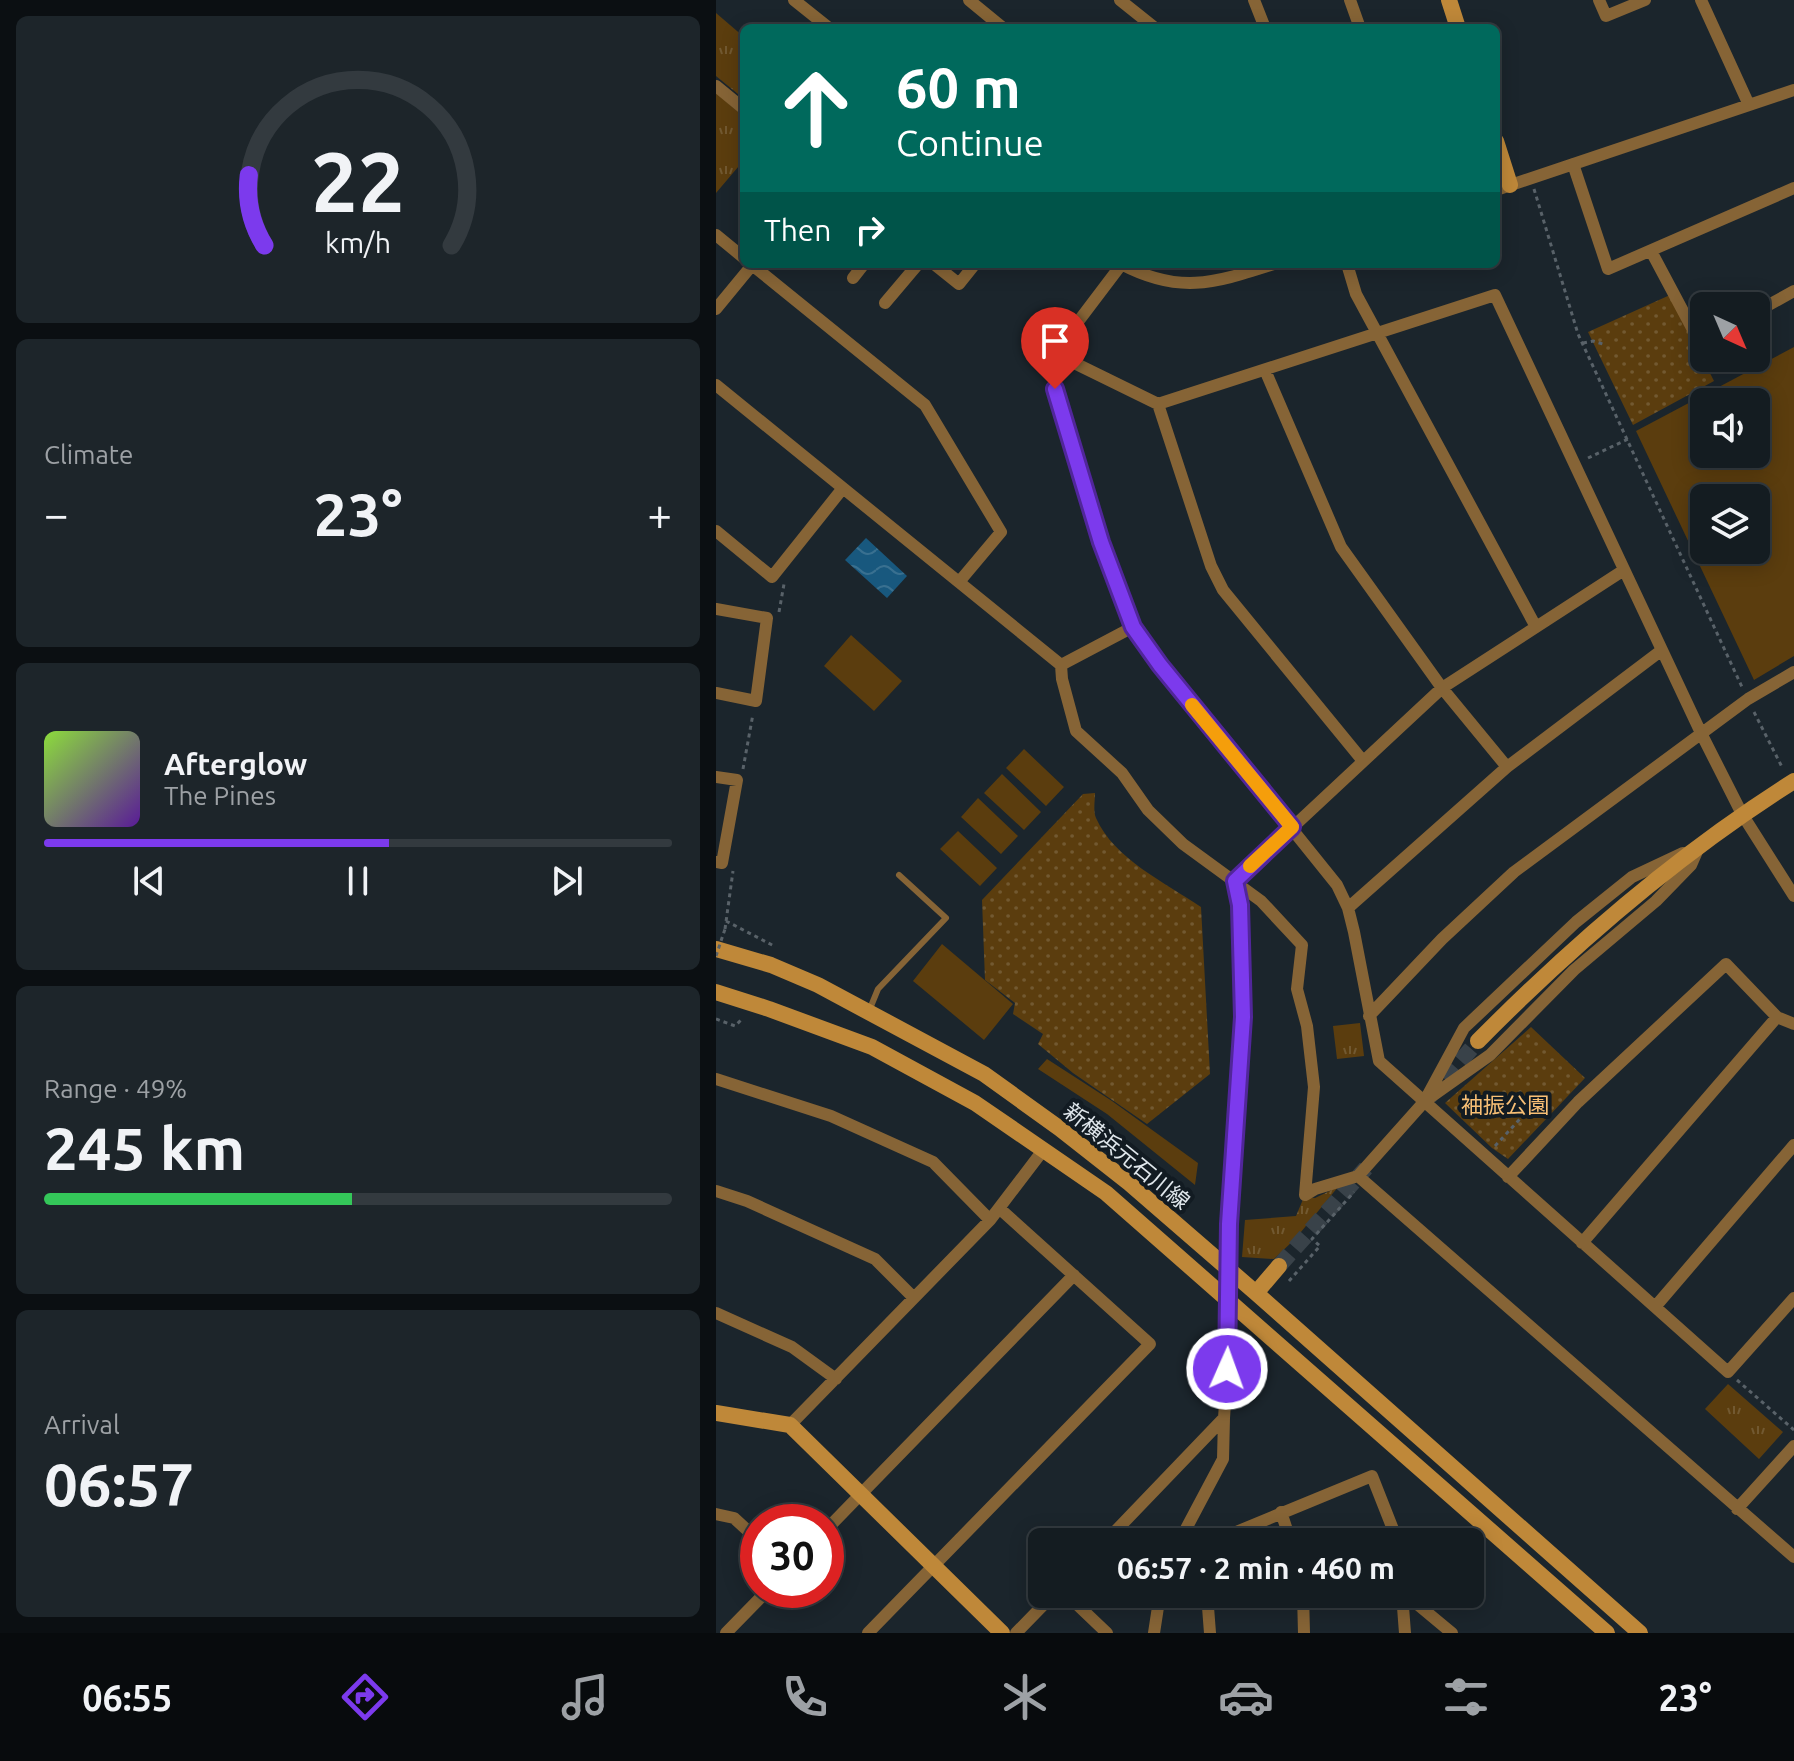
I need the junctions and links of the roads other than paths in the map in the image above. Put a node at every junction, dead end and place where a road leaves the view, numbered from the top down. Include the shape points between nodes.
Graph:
1 (794, 0) edge
2 (969, 0) edge
3 (1120, 0) edge
4 (1254, 0) edge
5 (1350, 0) edge
6 (1449, 0) edge
7 (1599, 0) edge
8 (1645, 0) edge
9 (1701, 0) edge
10 (824, 24) edge
11 (998, 24) edge
12 (1150, 24) edge
13 (1263, 24) edge
14 (1359, 24) edge
15 (1457, 24) edge
16 (716, 86) edge
17 (1794, 90) edge
18 (1749, 105) junction
19 (740, 106) edge
20 (1573, 164) junction
21 (1500, 168) edge
22 (1503, 188) edge
23 (1794, 188) edge
24 (716, 235) edge
25 (1651, 251) junction
26 (740, 255) edge
27 (749, 268) edge
28 (757, 268) edge
29 (861, 268) edge
30 (915, 268) edge
31 (939, 268) edge
32 (972, 268) edge
33 (1118, 268) edge
34 (1130, 268) edge
35 (1260, 268) edge
36 (1348, 268) edge
37 (853, 278) dead end
38 (1794, 291) edge
39 (885, 303) dead end
40 (1770, 304) edge
41 (716, 309) edge
42 (1690, 324) edge
43 (1377, 333) junction
44 (1058, 355) junction
45 (1265, 370) junction
46 (716, 385) edge
47 (1158, 404) junction
48 (843, 488) junction
49 (716, 531) edge
50 (1624, 570) junction
51 (959, 582) junction
52 (716, 609) edge
53 (1133, 627) junction
54 (1536, 627) junction
55 (1662, 650) junction
56 (1061, 665) junction
57 (1794, 672) edge
58 (1442, 688) junction
59 (716, 693) edge
60 (1701, 733) junction
61 (1363, 761) junction
62 (1507, 767) junction
63 (716, 777) edge
64 (1792, 782) edge
65 (1742, 814) junction
66 (1292, 827) junction
67 (1699, 846) junction
68 (716, 862) edge
69 (899, 875) dead end
70 (1235, 881) junction
71 (1794, 896) edge
72 (1348, 908) junction
73 (716, 949) edge
74 (716, 992) edge
75 (869, 1011) junction
76 (1369, 1016) junction
77 (1777, 1017) junction
78 (1794, 1024) edge
79 (1478, 1041) tunnel mouth
80 (716, 1079) edge
81 (1424, 1102) junction
82 (1794, 1145) edge
83 (1044, 1149) junction
84 (1508, 1177) junction
85 (1361, 1178) junction
86 (716, 1191) edge
87 (999, 1208) junction
88 (990, 1220) junction
89 (1582, 1243) junction
90 (1279, 1266) tunnel mouth
91 (1074, 1275) junction
92 (1256, 1293) junction
93 (914, 1298) junction
94 (1794, 1298) edge
95 (1655, 1307) junction
96 (716, 1313) edge
97 (836, 1379) junction
98 (716, 1413) edge
99 (1224, 1418) junction
100 (790, 1425) junction
101 (1794, 1446) edge
102 (860, 1493) junction
103 (1737, 1509) junction
104 (844, 1510) edge
105 (1281, 1512) junction
106 (716, 1514) edge
107 (740, 1524) edge
108 (1118, 1528) edge
109 (1186, 1528) edge
110 (1244, 1528) edge
111 (1286, 1528) edge
112 (1392, 1528) edge
113 (1794, 1557) edge
114 (934, 1566) junction
115 (750, 1608) edge
116 (1040, 1608) edge
117 (1081, 1608) edge
118 (1158, 1608) edge
119 (1208, 1608) edge
120 (1303, 1608) edge
121 (1404, 1608) edge
122 (1421, 1608) edge
123 (726, 1633) edge
124 (868, 1633) edge
125 (1002, 1633) edge
126 (1016, 1633) edge
127 (1107, 1633) edge
128 (1154, 1633) edge
129 (1210, 1633) edge
130 (1304, 1633) edge
131 (1405, 1633) edge
132 (1452, 1633) edge
133 (1607, 1633) edge
134 (1640, 1633) edge

1 - 10 street
2 - 11 street
3 - 12 street
4 - 13 street
5 - 14 street
6 - 15 street
7 - 8 street via 1606,16
9 - 18 street
16 - 19 street
17 - 18 street
18 - 20 street
20 - 22 street
20 - 25 street via 1608,269
21 - 22 street
23 - 25 street
24 - 26 street
25 - 42 street
27 - 41 street
28 - 51 street via 925,405 1001,532
29 - 37 street
30 - 39 street
31 - 32 street via 959,284
33 - 44 street
34 - 35 street via 1181,284 1209,283
36 - 43 street
38 - 40 street
43 - 45 street
43 - 50 street via 1495,295
43 - 54 street
44 - 47 street
44 - 53 street via 1055,389
45 - 47 street
45 - 58 street via 1341,547
46 - 48 street
47 - 61 street via 1223,590
48 - 49 street via 772,577
48 - 51 street
50 - 54 street
50 - 55 street
51 - 56 street
52 - 59 street via 767,618 756,701
53 - 56 street
53 - 66 street
54 - 58 street
55 - 60 street
55 - 62 street
56 - 70 street via 1076,731 1122,773 1174,836
57 - 60 street
58 - 61 street
58 - 62 street
60 - 65 street
60 - 76 street via 1514,872
61 - 66 street
62 - 72 street
63 - 68 street via 737,780 722,863
64 - 65 street
65 - 67 street
65 - 71 street
66 - 70 street
66 - 72 street via 1337,885
67 - 79 street via 1622,906
67 - 81 street via 1691,865 1656,901 1574,970 1490,1055
67 - 81 street via 1632,877 1576,922 1464,1028
69 - 75 lane via 946,918 878,989
70 - 85 street via 1302,945 1297,989 1314,1087 1305,1195
70 - 99 street, bridge via 1243,1017 1229,1224
72 - 76 street
73 - 75 street, 新横浜元石川線 via 771,965
74 - 83 street, 新横浜元石川線 via 872,1047 975,1103
75 - 92 street, 新横浜元石川線 via 984,1074 1059,1128
76 - 81 street via 1379,1061
77 - 78 street
77 - 84 street via 1726,964 1578,1102
77 - 89 street
80 - 88 street via 831,1116 933,1162
81 - 84 street
81 - 85 street
82 - 95 street
83 - 87 street
83 - 133 street, 新横浜元石川線 via 1106,1193
84 - 89 street
85 - 103 street
86 - 93 street via 875,1259
87 - 88 street
87 - 91 street
88 - 93 street
89 - 95 street
90 - 92 street
91 - 102 street
91 - 114 street via 1150,1344
92 - 134 street, 新横浜元石川線
93 - 97 street
94 - 95 street via 1728,1372
96 - 97 street via 792,1347
97 - 100 street
98 - 100 street
99 - 108 street
99 - 109 street via 1223,1459
100 - 102 street
101 - 103 street
102 - 104 street
102 - 114 street
103 - 113 street
105 - 110 street
105 - 111 street
105 - 112 street via 1372,1476
106 - 107 street
114 - 124 street
114 - 125 street
115 - 123 street
116 - 126 street
117 - 127 street
118 - 128 street
119 - 129 street
120 - 130 street
121 - 131 street
122 - 132 street

